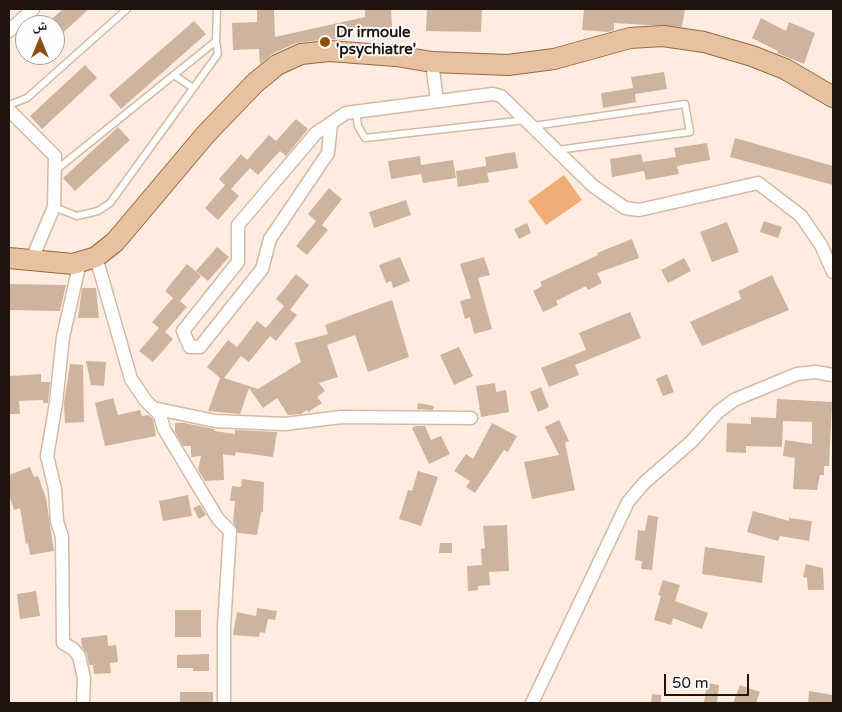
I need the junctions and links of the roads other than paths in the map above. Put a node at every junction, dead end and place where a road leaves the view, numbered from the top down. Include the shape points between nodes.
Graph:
1 (33, 9) edge
2 (127, 9) edge
3 (217, 9) edge
4 (9, 31) edge
5 (216, 41) junction
6 (432, 62) junction
7 (174, 75) junction
8 (193, 88) junction
9 (833, 97) edge
10 (437, 101) junction
11 (9, 105) edge
12 (9, 110) edge
13 (356, 112) junction
14 (331, 123) junction
15 (529, 123) junction
16 (557, 150) junction
17 (55, 171) junction
18 (54, 207) junction
19 (9, 258) edge
20 (88, 259) junction
21 (31, 261) junction
22 (833, 272) edge
23 (833, 375) edge
24 (153, 408) junction
25 (471, 418) dead end
26 (83, 703) edge
27 (224, 703) edge
28 (532, 703) edge

1 - 4 street
2 - 11 lane via 27,98
3 - 5 lane
5 - 7 lane
5 - 8 lane via 218,54
6 - 9 main road via 508,65 554,59 630,38 663,36 704,42 752,56 785,69
6 - 10 street
6 - 20 main road via 329,51 301,54 277,65 206,134 115,242
7 - 8 lane
7 - 17 lane
8 - 18 lane via 110,202 98,211 77,216
10 - 13 street
10 - 15 street via 493,94 501,96
12 - 17 street via 56,156
13 - 14 street via 346,113
13 - 15 lane via 358,126 365,138
14 - 14 street via 316,133 238,225 238,262 183,331 190,347 200,347 262,269 270,239 328,153
15 - 16 street
15 - 16 lane via 686,104 690,132
16 - 22 street via 594,186 625,208 639,210 758,183 801,216 821,245
17 - 18 street
18 - 21 street
19 - 21 main road
20 - 21 main road via 73,264
20 - 24 street via 131,379
20 - 26 street via 63,337 47,456 62,537 63,644 74,649 81,661
23 - 28 street via 816,372 797,374 734,400 644,482 628,502
24 - 25 street via 215,421 285,424 341,417
24 - 27 street via 160,415 164,429 218,519 230,531 224,626

